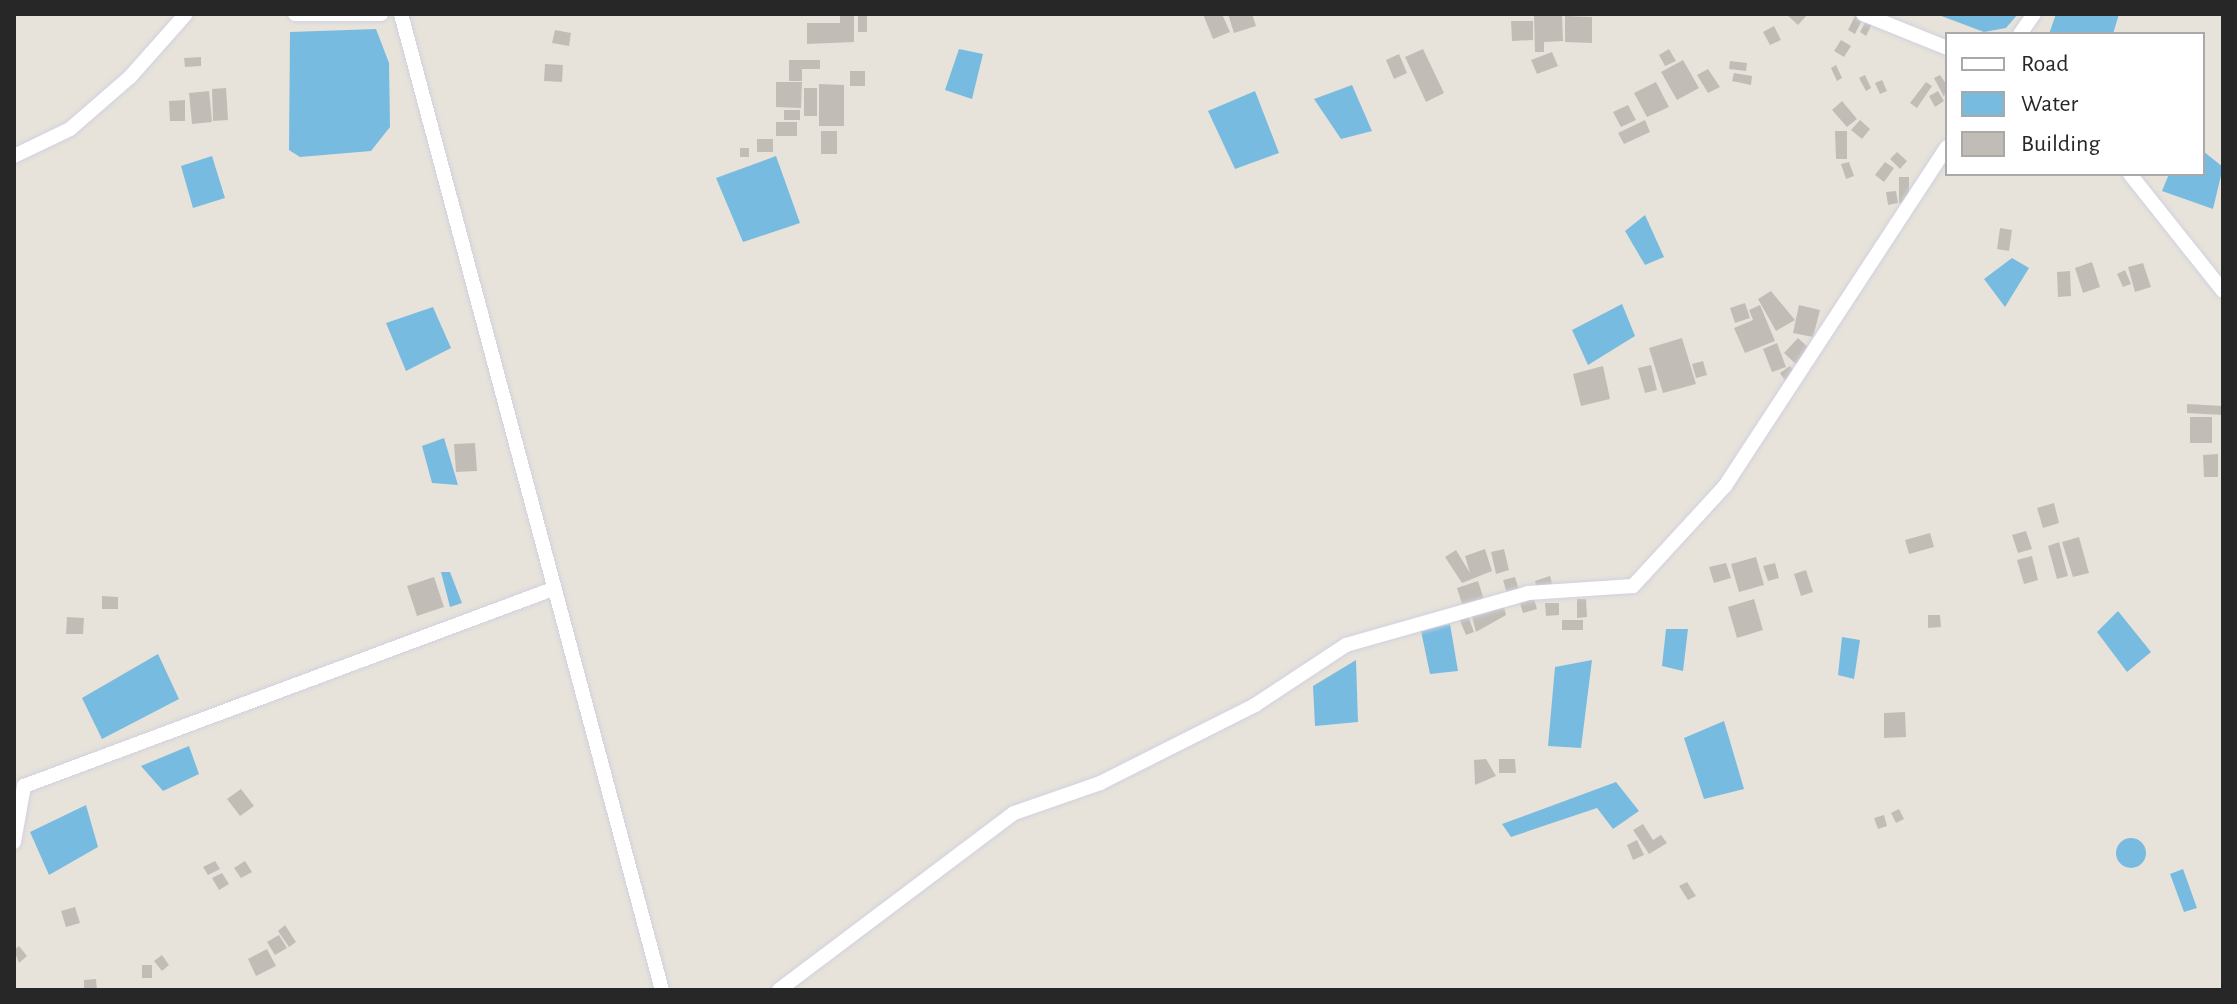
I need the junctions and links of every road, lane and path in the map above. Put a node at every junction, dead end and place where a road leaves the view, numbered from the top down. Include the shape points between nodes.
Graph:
1 (186, 14) edge
2 (295, 14) edge
3 (381, 14) edge
4 (401, 14) edge
5 (1863, 14) edge
6 (2034, 14) edge
7 (2021, 32) edge
8 (1945, 47) edge
9 (1945, 150) edge
10 (14, 156) edge
11 (2132, 176) edge
12 (2223, 291) edge
13 (553, 589) junction
14 (14, 842) edge
15 (662, 990) edge
16 (779, 990) edge

1 - 10 street via 130,77 70,129
2 - 3 street
4 - 13 street
5 - 8 street
6 - 7 street
9 - 16 street via 1725,486 1633,586 1528,593 1346,645 1255,705 1115,776 1014,813
11 - 12 street
13 - 14 street via 24,786
13 - 15 street

